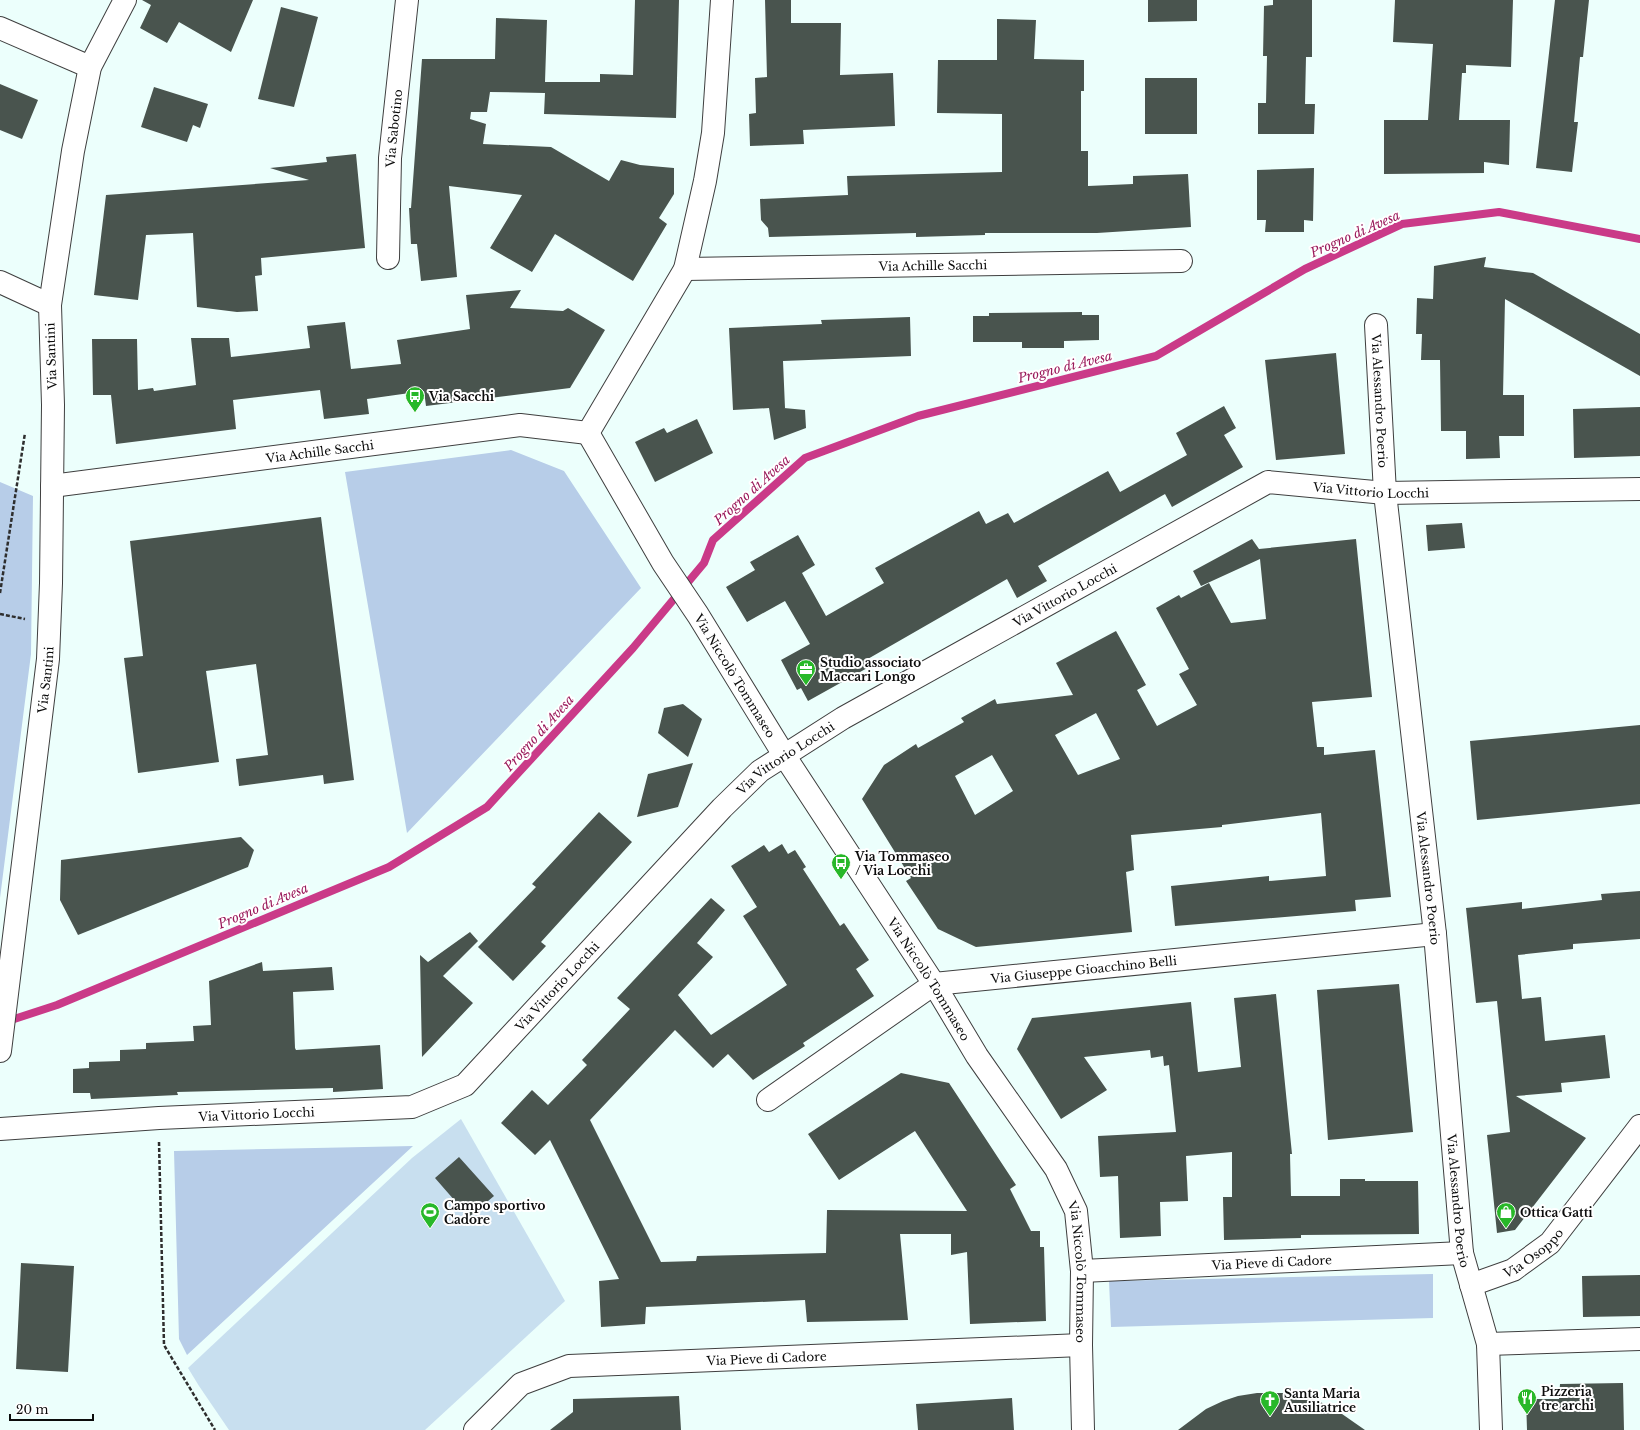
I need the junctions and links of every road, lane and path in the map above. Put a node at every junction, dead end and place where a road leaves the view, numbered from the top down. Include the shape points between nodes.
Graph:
1 (125, 0) edge
2 (407, 0) edge
3 (722, 0) edge
4 (0, 28) edge
5 (90, 67) junction
6 (388, 258) dead end
7 (1181, 261) dead end
8 (685, 269) junction
9 (0, 282) edge
10 (50, 305) junction
11 (1376, 325) dead end
12 (588, 433) junction
13 (52, 486) junction
14 (1640, 489) edge
15 (1385, 493) junction
16 (784, 755) junction
17 (1435, 934) junction
18 (934, 984) junction
19 (0, 1052) edge
20 (768, 1100) dead end
21 (159, 1118) junction
22 (1640, 1126) edge
23 (0, 1129) edge
24 (1462, 1253) junction
25 (1082, 1271) junction
26 (1471, 1285) junction
27 (1640, 1339) edge
28 (1488, 1344) junction
29 (1081, 1345) junction
30 (215, 1430) edge
31 (475, 1430) edge
32 (1083, 1430) edge
33 (1491, 1430) edge

1 - 5 street, Via Santini
2 - 6 street, Via Sabotino via 390,158
3 - 8 street via 713,133
4 - 5 street
5 - 10 street, Via Santini via 73,151
7 - 8 street, Via Achille Sacchi
8 - 12 street
9 - 10 street, Via Santini
10 - 13 street, Via Santini
11 - 15 street, Via Alessandro Poerio
12 - 13 street, Via Achille Sacchi via 520,425
12 - 16 street, Via Niccolò Tommaseo via 663,563
13 - 19 street, Via Santini via 48,659
14 - 15 street, Via Vittorio Locchi
15 - 16 street, Via Vittorio Locchi via 1268,482 850,714
15 - 17 street, Via Alessandro Poerio
16 - 18 street, Via Niccolò Tommaseo
16 - 21 street, Via Vittorio Locchi via 760,771 722,808 465,1085 412,1107
17 - 18 street, Via Giuseppe Gioacchino Belli
17 - 24 street, Via Alessandro Poerio
18 - 20 street, Via Giuseppe Gioacchino Belli
18 - 25 street, Via Niccolò Tommaseo via 977,1056 1056,1170 1076,1211
21 - 23 street, Via Vittorio Locchi
21 - 30 path via 164,1345
22 - 26 street, Via Osoppo via 1550,1243 1513,1270
24 - 25 street, Via Pieve di Cadore
24 - 26 street, Via Alessandro Poerio
25 - 29 street, Via Niccolò Tommaseo
26 - 28 street, Via Alessandro Poerio
27 - 28 street
28 - 33 street, Via Alessandro Poerio
29 - 31 street, Via Pieve di Cadore via 569,1366 521,1384
29 - 32 street, Via Niccolò Tommaseo

